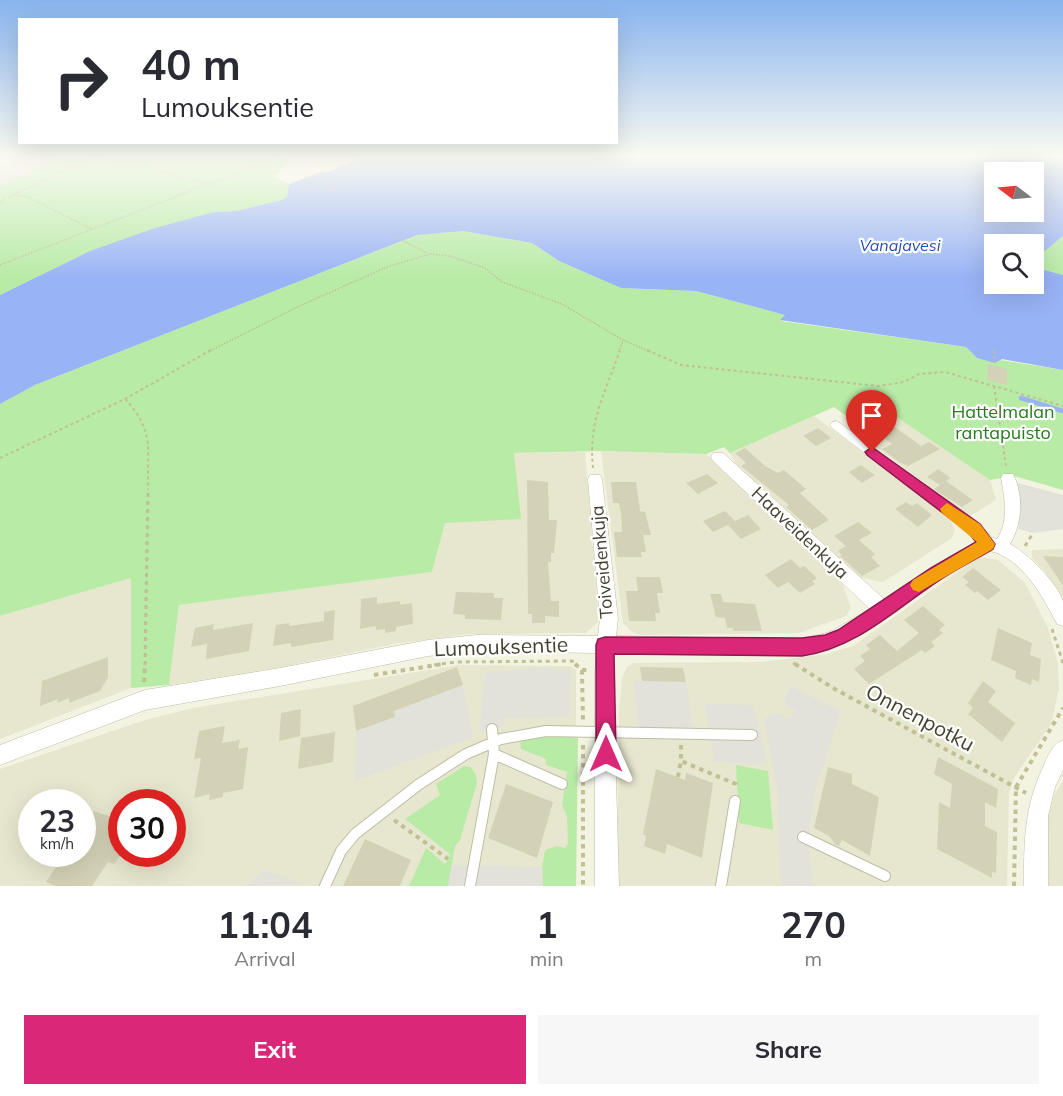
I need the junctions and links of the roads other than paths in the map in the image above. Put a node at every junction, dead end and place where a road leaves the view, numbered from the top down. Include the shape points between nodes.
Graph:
1 (837, 425) dead end
2 (718, 457) dead end
3 (1008, 478) road end
4 (595, 479) road end
5 (994, 545) junction
6 (882, 609) junction
7 (1063, 618) edge
8 (605, 645) junction
9 (492, 729) dead end
10 (606, 732) junction
11 (752, 735) dead end
12 (494, 742) junction
13 (1063, 750) edge
14 (0, 754) edge
15 (494, 754) junction
16 (562, 784) dead end
17 (735, 801) road end
18 (802, 837) dead end
19 (885, 876) dead end
20 (325, 886) edge
21 (470, 886) edge
22 (607, 886) edge
23 (721, 886) edge
24 (1036, 886) edge

1 - 5 street
2 - 6 street, Haaveidenkuja
3 - 5 street via 1017,516 1011,532
4 - 8 street, Toiveidenkuja via 609,619
5 - 6 street, Lumouksentie via 937,573
5 - 7 street via 1032,571
6 - 8 street, Lumouksentie via 844,636 802,647
8 - 10 street, Toiveidenkuja
8 - 14 street, Lumouksentie via 477,644 428,648 145,700
9 - 12 lane
10 - 11 lane
10 - 12 lane via 546,731
10 - 22 street, Toiveidenkuja
12 - 15 lane
12 - 20 lane via 466,754 418,785 355,834 341,851
13 - 24 street via 1038,800
15 - 16 lane
15 - 21 lane
17 - 23 lane
18 - 19 lane

